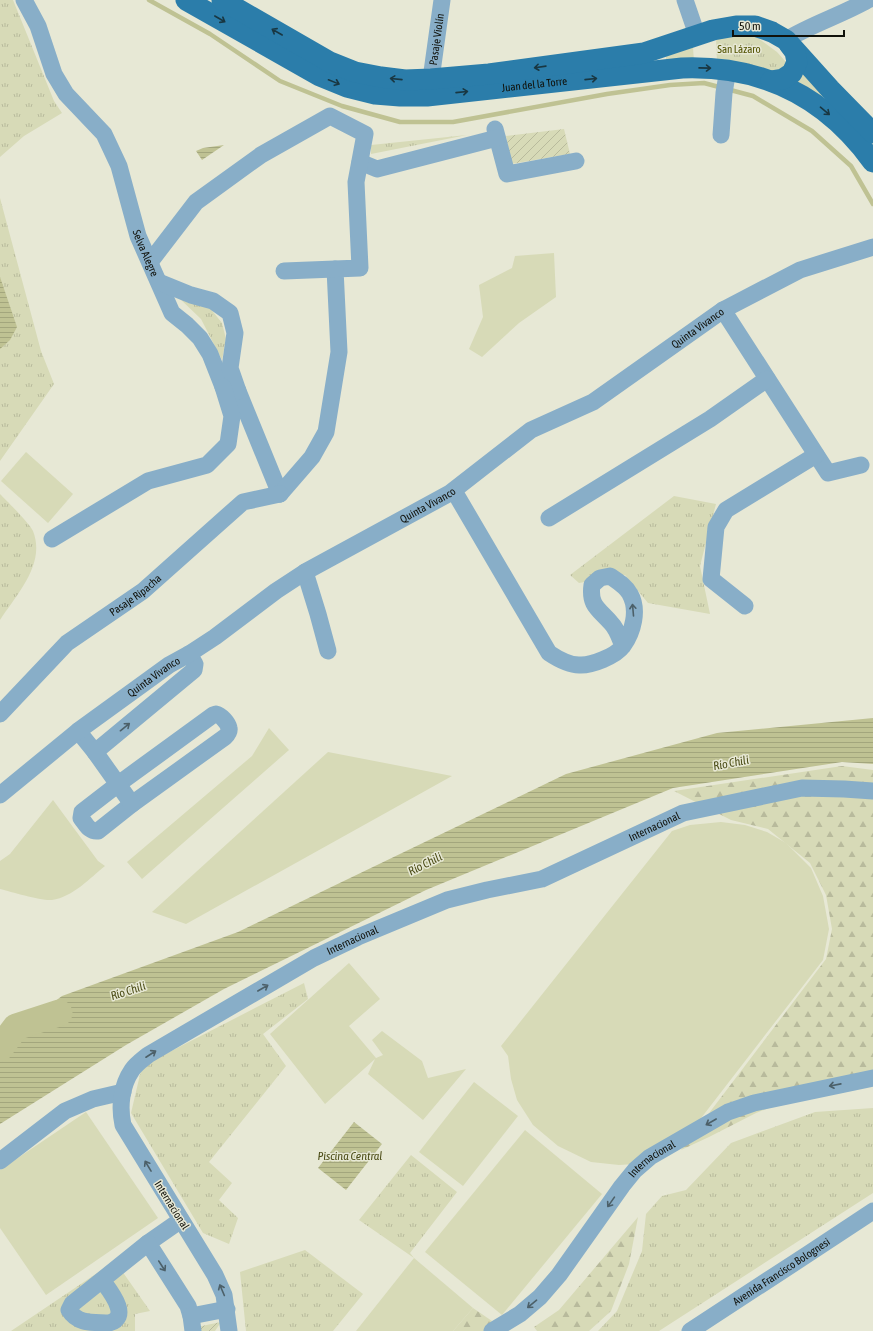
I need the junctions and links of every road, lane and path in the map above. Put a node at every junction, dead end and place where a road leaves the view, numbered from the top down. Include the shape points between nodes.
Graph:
1 (24, 0) edge
2 (186, 0) edge
3 (222, 0) edge
4 (442, 0) edge
5 (868, 0) edge
6 (684, 1) edge
7 (698, 36) junction
8 (786, 40) junction
9 (661, 48) junction
10 (812, 69) junction
11 (666, 70) junction
12 (431, 79) junction
13 (771, 81) junction
14 (726, 83) junction
15 (796, 92) junction
16 (873, 132) edge
17 (721, 135) dead end
18 (576, 161) dead end
19 (360, 162) junction
20 (873, 162) edge
21 (873, 247) edge
22 (150, 262) junction
23 (335, 269) junction
24 (284, 271) dead end
25 (159, 282) junction
26 (723, 310) junction
27 (767, 379) junction
28 (230, 389) junction
29 (816, 455) junction
30 (861, 465) dead end
31 (454, 491) junction
32 (280, 494) junction
33 (549, 518) dead end
34 (52, 539) dead end
35 (305, 572) junction
36 (745, 606) dead end
37 (623, 646) dead end
38 (328, 651) dead end
39 (189, 654) junction
40 (0, 714) edge
41 (78, 731) junction
42 (95, 752) junction
43 (117, 785) junction
44 (873, 791) edge
45 (0, 795) edge
46 (132, 804) junction
47 (873, 1078) edge
48 (124, 1092) junction
49 (0, 1161) edge
50 (873, 1210) edge
51 (181, 1220) junction
52 (148, 1243) junction
53 (102, 1280) dead end
54 (227, 1309) junction
55 (192, 1323) edge
56 (228, 1330) edge
57 (492, 1331) edge
58 (690, 1331) edge

1 - 22 street, Selva Alegre via 38,26 54,74 66,94 104,134 116,160 138,236
2 -> 11 main road, Juan del la Torre via 320,76 347,87 375,94 427,96
12 -> 3 main road, Juan del la Torre via 381,78 330,62
4 - 12 street, Pasaje Violín
5 - 8 street
6 - 7 street
7 - 8 main road, Juan del la Torre via 736,26 756,26
7 - 9 main road, Juan del la Torre
8 - 10 main road, Juan del la Torre
8 - 13 main road via 795,52 797,62 792,73 783,79
9 - 11 main road via 660,60
9 -> 12 main road, Juan del la Torre via 644,53 489,74
10 - 15 main road via 806,68 794,74 791,81
10 - 16 main road, Juan del la Torre
11 -> 14 main road, Juan del la Torre via 706,67
13 - 14 main road, Juan del la Torre
13 - 15 main road, Juan del la Torre
14 - 17 street
15 -> 20 main road, Juan del la Torre via 839,122 860,143
18 - 19 street via 507,174 496,134 377,169
19 - 22 street via 365,134 330,116 261,154 196,202
19 - 23 street via 356,182 360,268
21 - 26 street, Quinta Vivanco via 800,270
22 - 25 street, Selva Alegre
23 - 24 street
23 - 32 street via 339,352 326,432 312,457
25 - 28 street, Selva Alegre via 172,313 200,338
25 - 28 street via 191,296 213,301 230,313 236,333 230,368
26 - 27 street
26 - 31 street, Quinta Vivanco via 593,402 531,430
27 - 29 street
27 - 33 street via 710,419
28 - 32 street, Selva Alegre
28 - 34 street via 232,416 228,444 207,465 148,481
29 - 30 street via 828,473
29 - 36 street via 726,510 716,527 711,579
31 - 35 street, Quinta Vivanco
31 - 37 street via 549,653 564,662 580,665 594,663 615,654
32 - 40 street, Pasaje Ripacha via 243,502 143,591 67,643
35 - 38 street
35 - 39 street, Quinta Vivanco
39 - 41 street, Quinta Vivanco
42 -> 39 street via 194,670 195,664
41 - 42 street
41 - 45 street, Quinta Vivanco
42 - 43 street
43 - 46 street
43 - 46 street via 82,812 81,818 91,831 98,831
43 - 46 street via 213,715 222,717 229,728 225,737
48 -> 44 street, Internacional via 132,1071 148,1055 314,958 448,900 542,879 683,813 802,788
47 -> 57 street, Internacional via 754,1103 728,1112 650,1157 622,1186 559,1275 540,1297 520,1314
48 - 49 street via 93,1099 65,1111
51 -> 48 street, Internacional via 123,1125 121,1103
50 - 58 street, Avenida Francisco Bolognesi
51 - 52 street
54 -> 51 street, Internacional via 215,1275
52 - 53 street
52 -> 55 street via 188,1306
54 - 55 street
54 - 56 street, Internacional

